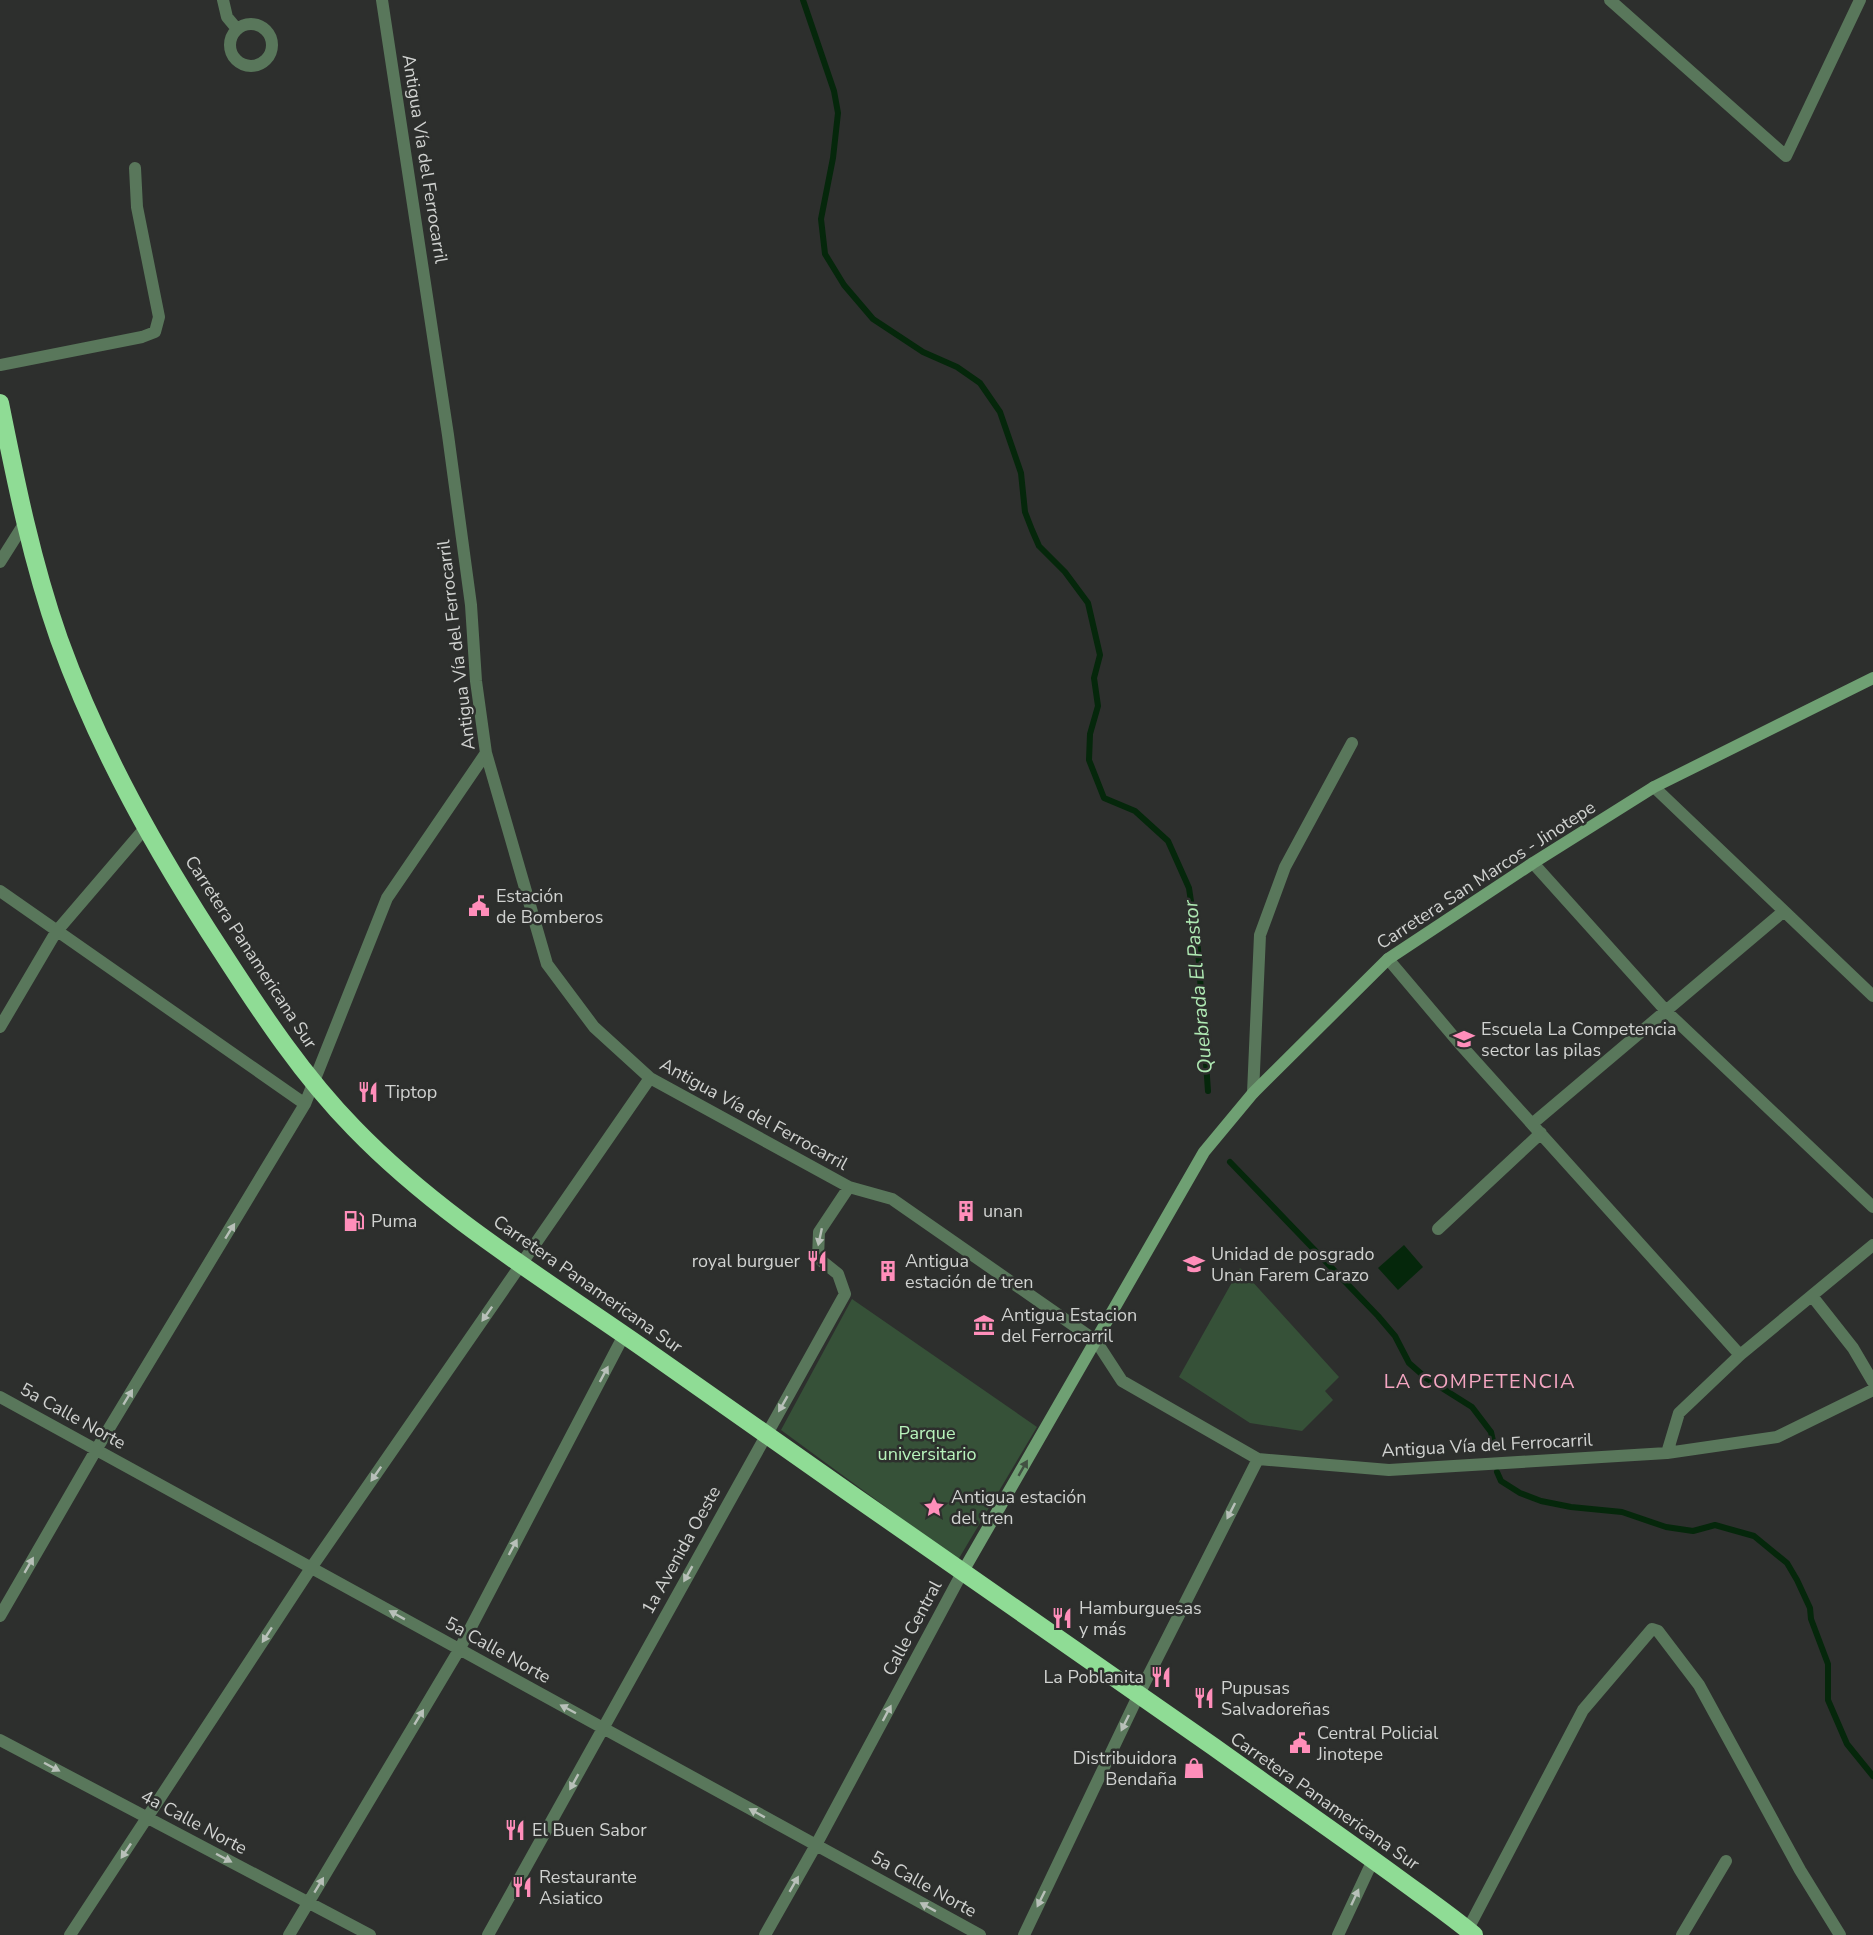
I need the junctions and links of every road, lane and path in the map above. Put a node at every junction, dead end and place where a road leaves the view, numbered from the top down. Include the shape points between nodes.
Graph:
1 (223, 0) edge
2 (382, 0) edge
3 (1610, 0) edge
4 (1860, 0) edge
5 (237, 29) dead end
6 (135, 168) dead end
7 (0, 365) edge
8 (0, 404) edge
9 (24, 524) junction
10 (0, 562) edge
11 (1873, 678) edge
12 (1352, 743) dead end
13 (486, 753) junction
14 (1654, 787) junction
15 (146, 827) junction
16 (1533, 863) junction
17 (0, 891) edge
18 (1784, 911) junction
19 (56, 932) junction
20 (1388, 959) junction
21 (1873, 996) edge
22 (1667, 1012) junction
23 (0, 1027) edge
24 (650, 1078) junction
25 (313, 1083) junction
26 (1252, 1093) junction
27 (304, 1104) junction
28 (1537, 1129) junction
29 (849, 1187) junction
30 (1873, 1207) edge
31 (1438, 1229) dead end
32 (1873, 1245) edge
33 (521, 1266) junction
34 (1812, 1296) junction
35 (624, 1335) junction
36 (1096, 1341) junction
37 (1740, 1355) junction
38 (1873, 1382) edge
39 (1873, 1390) edge
40 (0, 1397) edge
41 (765, 1435) junction
42 (96, 1450) junction
43 (1667, 1453) junction
44 (1258, 1459) junction
45 (311, 1568) junction
46 (962, 1573) junction
47 (0, 1616) edge
48 (459, 1650) junction
49 (1139, 1694) junction
50 (603, 1728) junction
51 (0, 1740) edge
52 (148, 1818) junction
53 (816, 1845) junction
54 (1373, 1860) junction
55 (1726, 1861) dead end
56 (309, 1903) junction
57 (1471, 1932) edge
58 (70, 1935) edge
59 (289, 1935) edge
60 (370, 1935) edge
61 (488, 1935) edge
62 (765, 1935) edge
63 (980, 1935) edge
64 (1024, 1935) edge
65 (1338, 1935) edge
66 (1682, 1935) edge
67 (1840, 1935) edge

1 - 5 street via 227,17
2 - 13 street, Antigua Vía del Ferrocarril via 451,458
3 - 4 street via 1786,156
6 - 7 street via 137,207 159,317 155,332
8 - 9 highway, Carretera Panamericana Sur
9 - 10 street
9 - 15 highway, Carretera Panamericana Sur via 59,638 85,705 114,771
11 - 14 main road, Carretera San Marcos - Jinotepe
12 - 26 street via 1285,867 1260,935
13 - 24 street, Antigua Vía del Ferrocarril via 546,964 594,1027
13 - 25 street via 387,898
14 - 16 main road, Carretera San Marcos - Jinotepe
14 - 18 street
15 - 19 street
15 - 25 highway, Carretera Panamericana Sur via 260,1011
16 - 20 main road, Carretera San Marcos - Jinotepe
16 - 22 street
17 - 19 street
18 - 21 street
18 - 22 street
19 - 23 street
19 - 27 street
20 - 26 main road, Carretera San Marcos - Jinotepe
20 - 28 street
22 - 28 street
22 - 30 street
24 - 29 street, Antigua Vía del Ferrocarril
24 - 33 street
25 - 27 street
25 - 33 highway, Carretera Panamericana Sur via 354,1129 410,1180
26 - 36 main road, Carretera San Marcos - Jinotepe via 1204,1152
42 -> 27 street
28 - 31 street
28 - 37 street
29 - 36 street, Antigua Vía del Ferrocarril via 892,1199
29 -> 41 street, 1a Avenida Oeste via 819,1232 818,1258 838,1274 845,1294
32 - 34 street
33 - 35 highway, Carretera Panamericana Sur
33 -> 45 street
34 - 37 street
34 - 38 street via 1853,1348
35 - 41 highway, Carretera Panamericana Sur
48 -> 35 street
36 - 44 street, Antigua Vía del Ferrocarril via 1122,1380
46 -> 36 main road, Calle Central
37 - 43 street via 1679,1413
39 - 43 street, Antigua Vía del Ferrocarril via 1777,1437
40 - 42 street, 5a Calle Norte
41 - 46 highway, Carretera Panamericana Sur
41 -> 50 street, 1a Avenida Oeste
42 - 45 street, 5a Calle Norte
47 -> 42 street
43 - 44 street, Antigua Vía del Ferrocarril via 1389,1470
44 -> 49 street
48 -> 45 street, 5a Calle Norte
45 -> 52 street
46 - 49 highway, Carretera Panamericana Sur
53 -> 46 street, Calle Central
50 -> 48 street, 5a Calle Norte
56 -> 48 street
49 - 54 highway, Carretera Panamericana Sur
49 -> 64 street
53 -> 50 street, 5a Calle Norte
50 -> 61 street, 1a Avenida Oeste
51 -> 52 street, 4a Calle Norte
52 -> 56 street, 4a Calle Norte
52 -> 58 street
62 -> 53 street, Calle Central
63 -> 53 street, 5a Calle Norte
54 - 57 highway, Carretera Panamericana Sur
65 -> 54 street
55 - 66 street
56 - 59 street
56 - 60 street, 4a Calle Norte
57 - 67 street via 1582,1710 1652,1629 1658,1631 1699,1685

